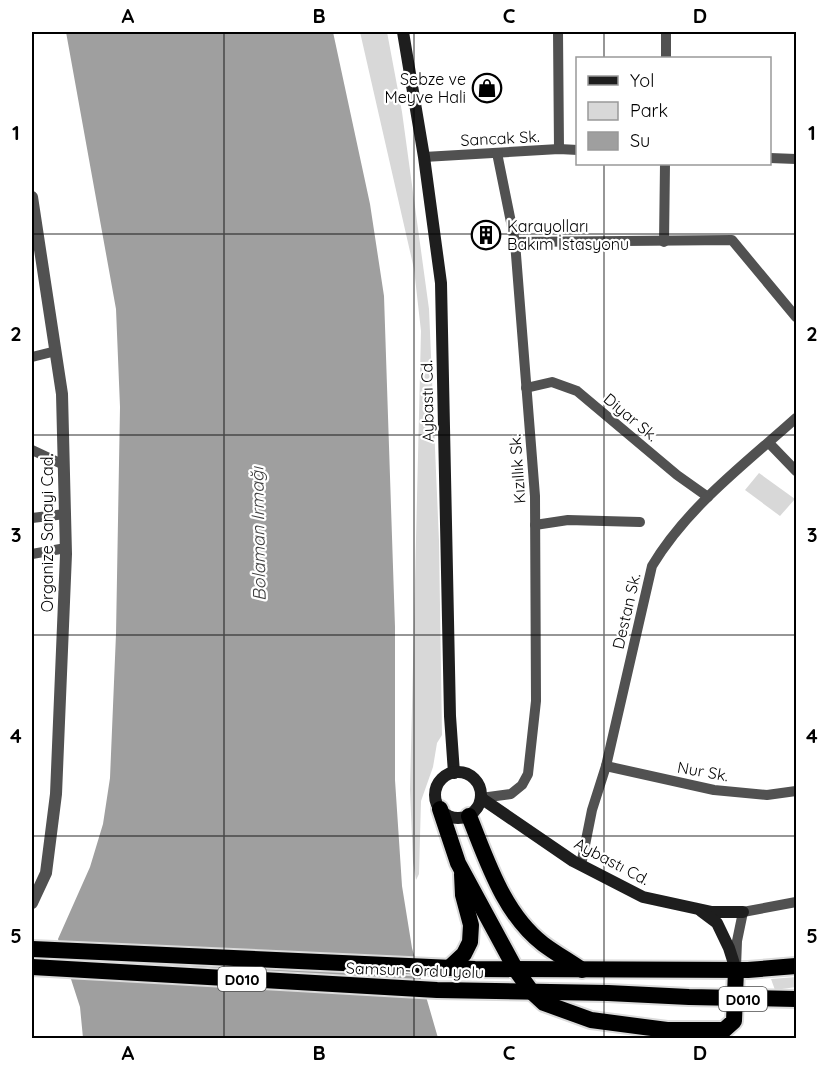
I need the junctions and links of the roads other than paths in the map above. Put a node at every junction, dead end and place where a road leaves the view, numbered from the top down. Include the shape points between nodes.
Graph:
1 (403, 32) edge
2 (558, 32) edge
3 (666, 32) edge
4 (666, 57) edge
5 (559, 149) junction
6 (576, 150) edge
7 (496, 153) junction
8 (424, 157) junction
9 (771, 158) edge
10 (796, 159) edge
11 (665, 165) edge
12 (32, 197) edge
13 (34, 219) edge
14 (35, 237) edge
15 (515, 242) junction
16 (664, 242) junction
17 (796, 316) edge
18 (56, 351) junction
19 (32, 357) edge
20 (526, 388) junction
21 (796, 418) edge
22 (769, 443) junction
23 (32, 450) edge
24 (64, 465) junction
25 (796, 471) edge
26 (708, 497) junction
27 (65, 514) junction
28 (32, 518) edge
29 (640, 522) dead end
30 (535, 525) junction
31 (66, 548) junction
32 (32, 554) edge
33 (606, 766) junction
34 (454, 772) junction
35 (796, 791) edge
36 (481, 798) junction
37 (440, 809) junction
38 (469, 816) junction
39 (581, 865) junction
40 (462, 870) junction
41 (796, 902) edge
42 (32, 903) edge
43 (699, 909) junction
44 (743, 912) junction
45 (32, 949) edge
46 (796, 966) edge
47 (39, 968) edge
48 (444, 968) junction
49 (516, 970) junction
50 (583, 970) junction
51 (736, 970) junction
52 (531, 991) junction
53 (735, 998) junction
54 (796, 999) edge

1 - 8 main road, Aybastı Cd.
2 - 5 street
3 - 4 street
5 - 6 street, Sancak Sk.
5 - 7 street, Sancak Sk.
7 - 8 street, Sancak Sk.
7 - 15 street, Kızıllık Sk.
8 - 34 main road, Aybastı Cd. via 441,283
9 - 10 street
11 - 16 street
12 - 13 street, Organize Sanayi Cad.
13 - 14 street, Organize Sanayi Cad.
14 - 18 street, Organize Sanayi Cad.
15 - 16 street
15 - 20 street, Kızıllık Sk.
16 - 17 street via 732,240
18 - 19 street
18 - 24 street, Organize Sanayi Cad.
20 - 26 street, Diyar Sk. via 552,382 577,391
20 - 30 street, Kızıllık Sk.
21 - 22 street, Destan Sk.
22 - 25 street
22 - 26 street, Destan Sk.
23 - 24 street
24 - 27 street, Organize Sanayi Cad.
26 - 33 street, Destan Sk. via 665,545 652,566
27 - 28 street
27 - 31 street, Organize Sanayi Cad.
29 - 30 street via 568,520
30 - 36 street, Kızıllık Sk. via 536,701 528,774 511,794
31 - 32 street
31 - 42 street, Organize Sanayi Cad. via 56,794 46,873
33 - 35 street, Nur Sk. via 714,790 767,795
33 - 39 street, Destan Sk.
34 - 36 main road via 474,779
34 - 37 main road via 437,787 436,803
36 - 38 main road
36 - 39 main road, Aybastı Cd.
37 - 38 main road via 453,818
37 - 40 highway
38 - 50 highway via 493,876 515,916 542,943
39 - 43 main road, Aybastı Cd. via 643,897
40 - 48 highway via 470,942 464,954
40 - 49 highway
41 - 44 street
43 - 44 main road, Aybastı Cd.
43 - 51 main road via 717,923
44 - 51 street
45 - 48 highway, Samsun-Ordu yolu / D010
46 - 51 highway, Samsun-Ordu yolu / D010
47 - 52 highway, Samsun-Ordu yolu / D010 via 437,990
48 - 49 highway, Samsun-Ordu yolu / D010
49 - 50 highway, Samsun-Ordu yolu / D010
49 - 52 highway
50 - 51 highway, Samsun-Ordu yolu / D010
51 - 53 highway
52 - 53 highway, Samsun-Ordu yolu / D010
52 - 53 highway via 544,1004 591,1020 667,1030 724,1030 734,1021
53 - 54 highway, Samsun-Ordu yolu / D010

